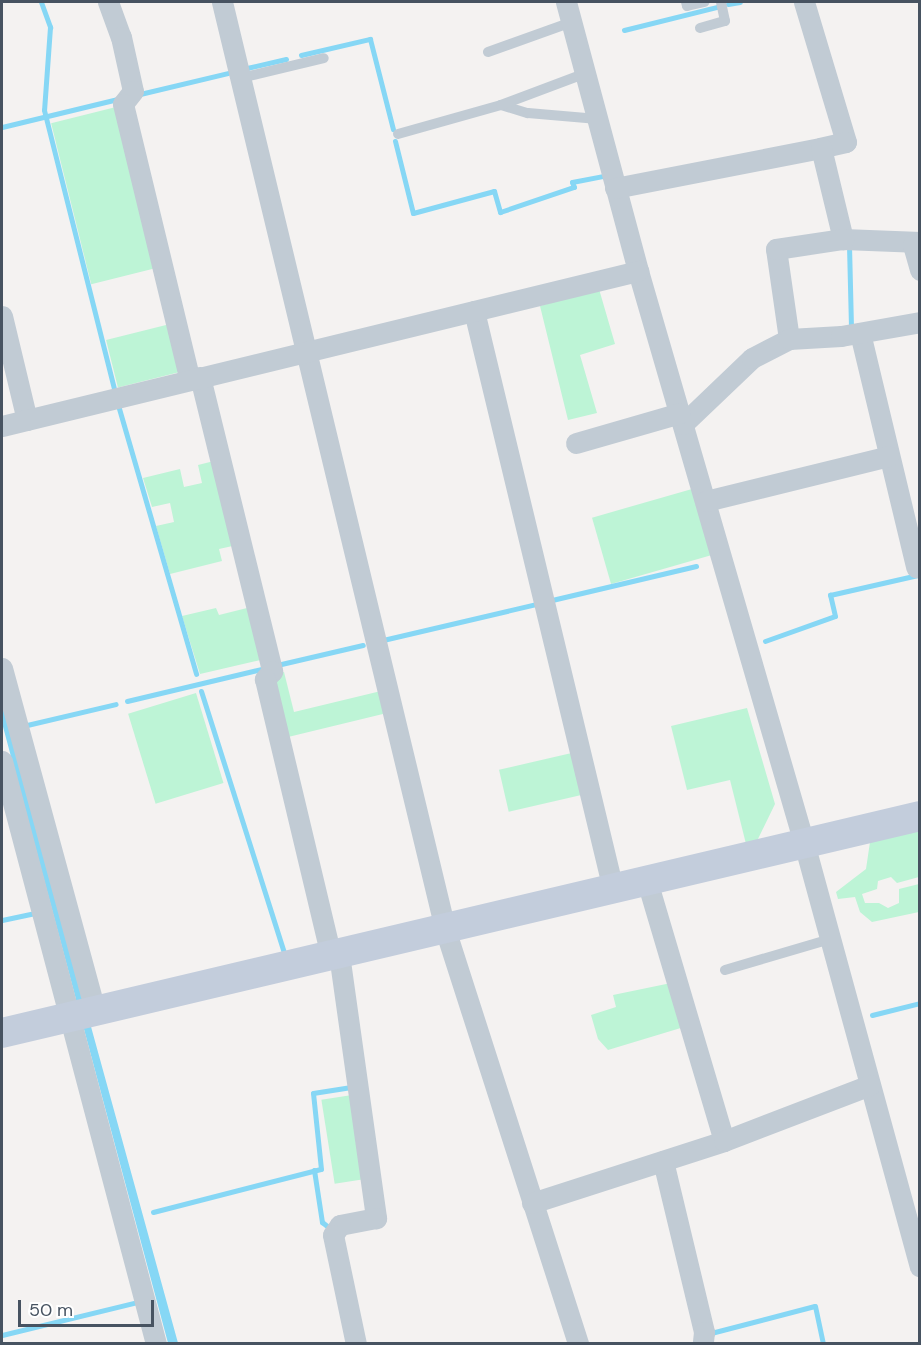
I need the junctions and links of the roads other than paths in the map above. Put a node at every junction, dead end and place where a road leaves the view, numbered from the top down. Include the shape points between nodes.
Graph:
1 (108, 2) edge
2 (222, 2) edge
3 (566, 2) edge
4 (686, 2) edge
5 (705, 2) edge
6 (721, 2) edge
7 (804, 2) edge
8 (572, 22) junction
9 (700, 28) dead end
10 (488, 52) dead end
11 (324, 58) dead end
12 (586, 73) junction
13 (241, 78) junction
14 (501, 105) junction
15 (597, 119) junction
16 (398, 134) dead end
17 (821, 148) junction
18 (615, 188) junction
19 (843, 239) junction
20 (916, 243) edge
21 (920, 270) edge
22 (638, 272) junction
23 (474, 311) junction
24 (2, 316) edge
25 (920, 322) edge
26 (860, 333) junction
27 (789, 339) junction
28 (306, 351) junction
29 (195, 378) junction
30 (682, 418) junction
31 (27, 420) junction
32 (2, 426) edge
33 (576, 443) dead end
34 (889, 456) junction
35 (706, 501) junction
36 (916, 567) dead end
37 (2, 668) edge
38 (2, 761) edge
39 (920, 816) edge
40 (804, 843) junction
41 (647, 881) junction
42 (613, 889) junction
43 (445, 929) junction
44 (830, 939) junction
45 (335, 955) junction
46 (725, 970) dead end
47 (82, 1014) junction
48 (2, 1033) edge
49 (870, 1085) junction
50 (724, 1141) junction
51 (663, 1161) junction
52 (532, 1203) junction
53 (920, 1266) edge
54 (701, 1343) edge
55 (156, 1344) edge
56 (356, 1344) edge
57 (578, 1344) edge

1 - 29 street via 121,37 133,91 123,104
2 - 13 street
3 - 8 street
4 - 5 lane via 687,6
6 - 9 lane via 725,21
7 - 17 street via 846,142
8 - 10 lane
8 - 12 street
11 - 13 lane
12 - 14 lane
12 - 15 street
13 - 28 street
14 - 15 lane via 528,113
14 - 16 lane
15 - 18 street
17 - 18 street
17 - 19 street
18 - 22 street
19 - 20 street
19 - 27 street via 776,249
20 - 21 street
22 - 23 street
22 - 30 street
23 - 28 street
23 - 42 street
24 - 31 street
25 - 26 street
26 - 27 street
26 - 34 street
27 - 30 street via 752,358
28 - 29 street
28 - 43 street
29 - 31 street
29 - 45 street via 272,671 265,679
30 - 33 street
30 - 35 street
31 - 32 street
34 - 35 street
34 - 36 street
35 - 40 street
37 - 47 street
38 - 47 street
39 - 40 street
40 - 41 street
40 - 44 street
41 - 42 street
41 - 50 street
42 - 43 street
43 - 45 street
43 - 52 street
44 - 46 lane
44 - 49 street
45 - 47 street
45 - 56 street via 376,1218 340,1226 333,1235
47 - 48 street
47 - 55 street
49 - 50 street
49 - 53 street
50 - 51 street
51 - 52 street
51 - 54 street via 704,1332
52 - 57 street

